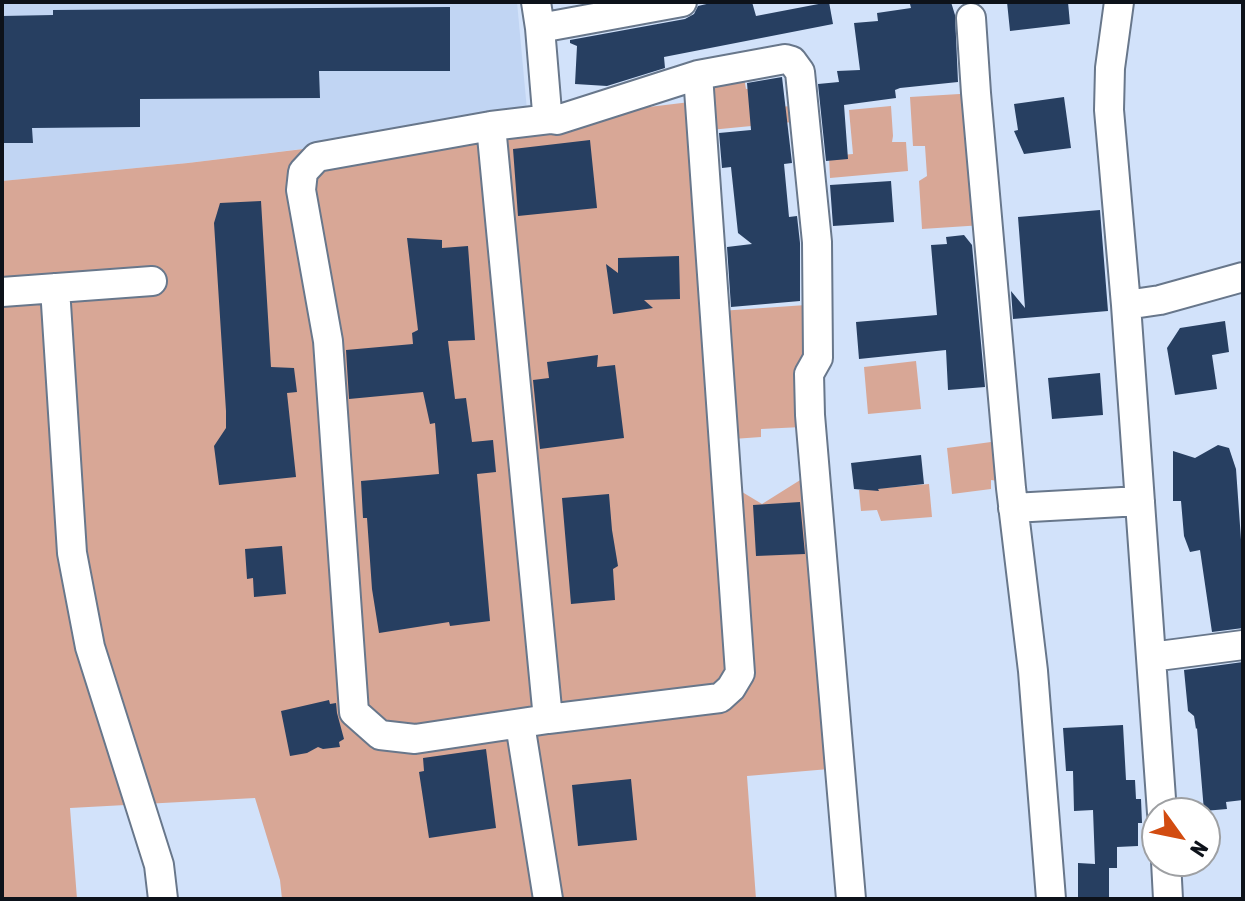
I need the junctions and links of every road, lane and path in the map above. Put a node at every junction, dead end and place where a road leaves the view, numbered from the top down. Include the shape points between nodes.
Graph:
1 (682, 2) edge
2 (1119, 2) edge
3 (538, 15) edge
4 (971, 18) dead end
5 (698, 75) junction
6 (550, 119) junction
7 (491, 126) junction
8 (1243, 277) edge
9 (152, 281) dead end
10 (55, 288) junction
11 (2, 292) edge
12 (1126, 305) junction
13 (1140, 501) junction
14 (1013, 508) junction
15 (1243, 645) edge
16 (1151, 657) junction
17 (548, 719) junction
18 (520, 724) junction
19 (1161, 797) edge
20 (1167, 877) edge
21 (163, 899) edge
22 (548, 899) edge
23 (851, 899) edge
24 (1051, 899) edge
25 (1168, 899) edge

1 - 3 street
2 - 12 street via 1109,110
3 - 6 street
4 - 14 street
5 - 6 street
5 - 17 street via 740,673 720,698
5 - 23 street via 785,59 800,72 817,242 818,358 809,374 810,415
6 - 7 street
7 - 17 street
7 - 18 street via 317,157 303,172 301,190 328,341 354,712 380,735 415,739
8 - 12 street
9 - 10 street
10 - 11 street
10 - 21 street via 72,553 90,647 159,865
12 - 13 street
13 - 14 street
13 - 16 street
14 - 24 street via 1033,671
15 - 16 street
16 - 19 street
17 - 18 street
18 - 22 street
20 - 25 street

